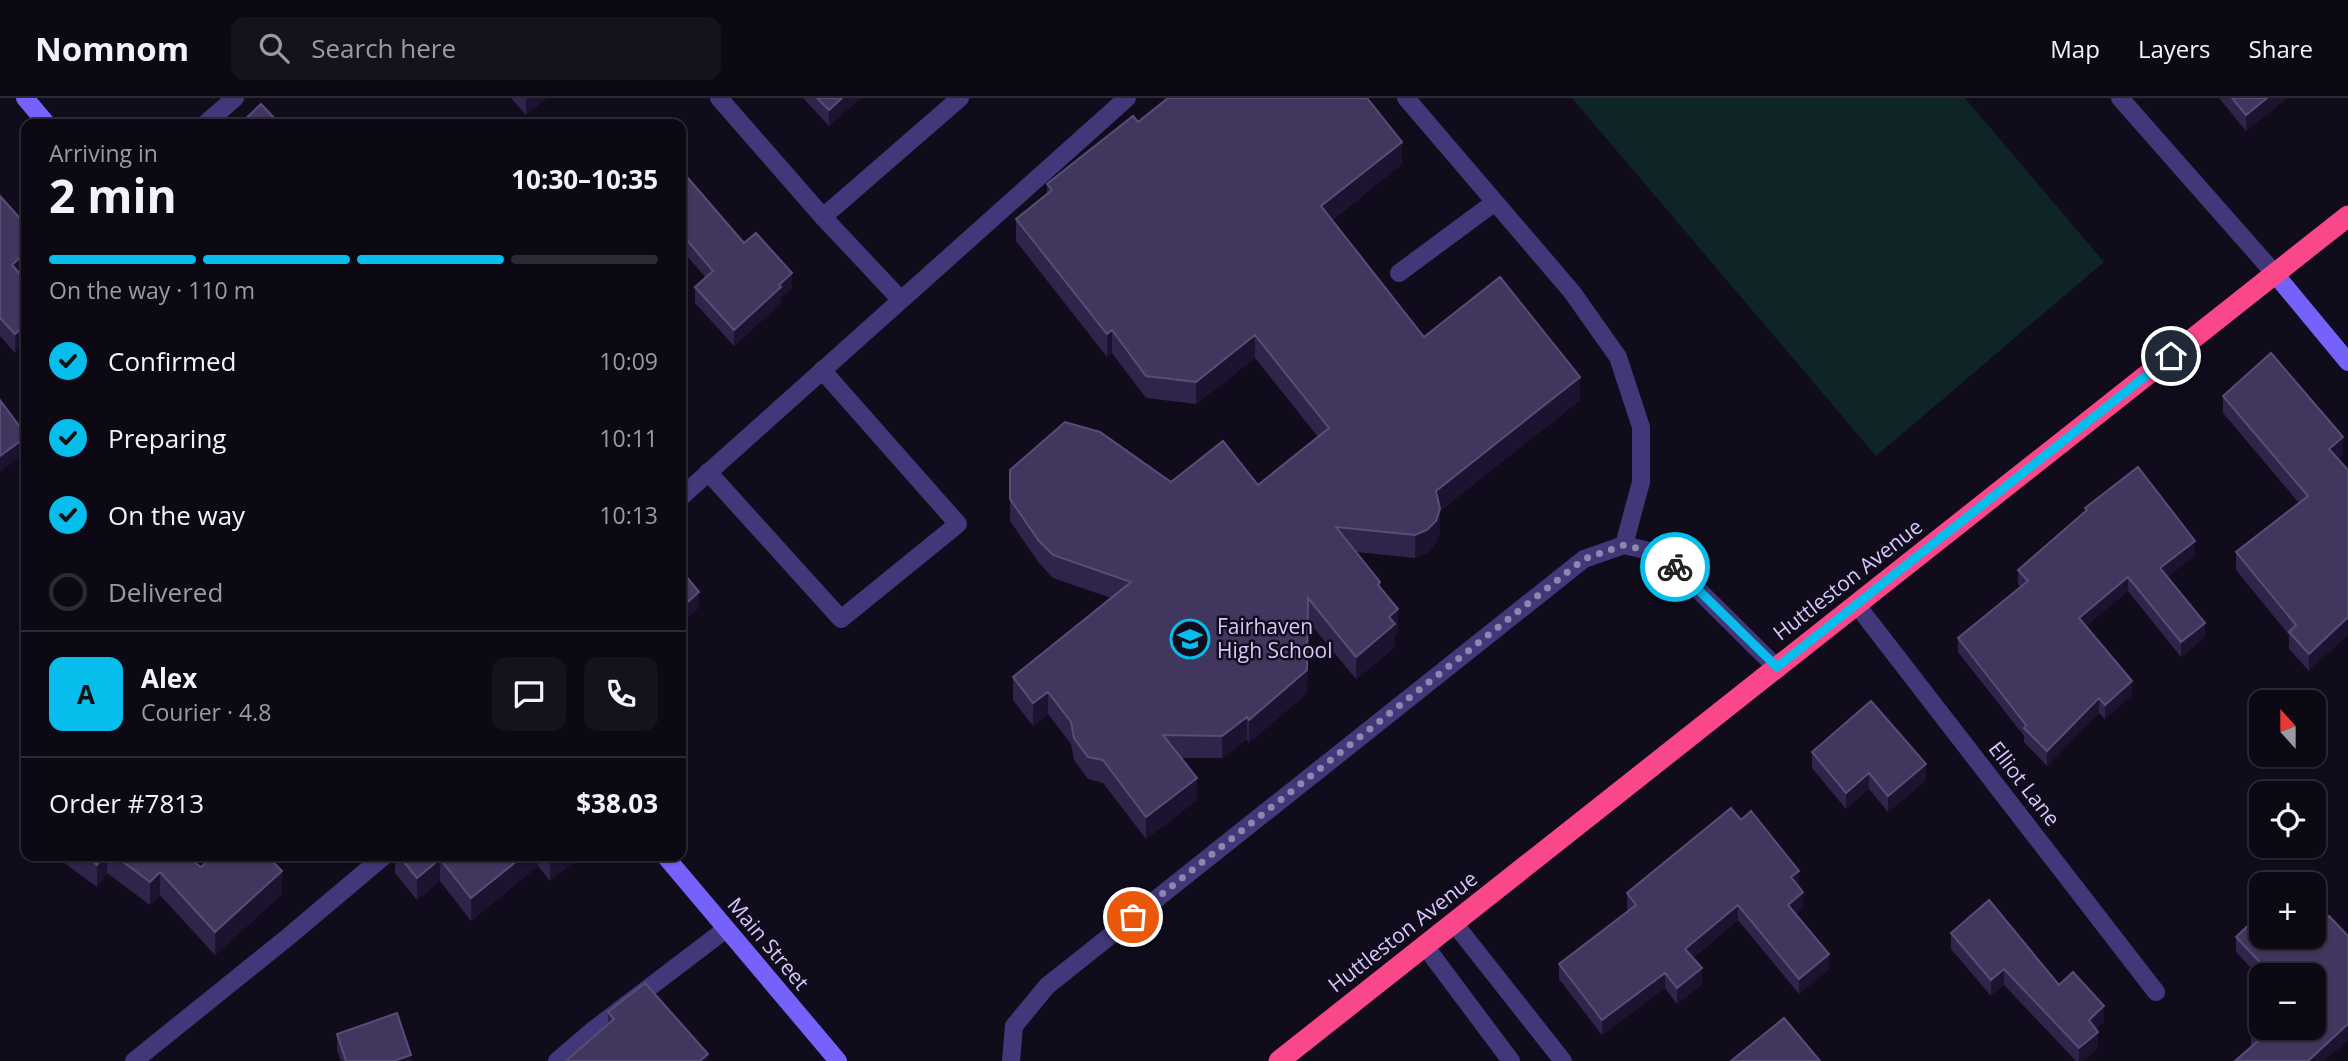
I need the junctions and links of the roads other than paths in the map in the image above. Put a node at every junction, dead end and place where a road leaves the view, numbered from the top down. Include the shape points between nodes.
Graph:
1 (24, 98) edge
2 (235, 98) edge
3 (719, 98) edge
4 (960, 98) edge
5 (1127, 98) edge
6 (1406, 98) edge
7 (2120, 98) edge
8 (43, 119) edge
9 (211, 119) edge
10 (1495, 202) junction
11 (2348, 216) edge
12 (823, 218) junction
13 (1399, 273) dead end
14 (2275, 274) junction
15 (901, 300) junction
16 (2348, 362) edge
17 (822, 370) junction
18 (708, 472) junction
19 (686, 492) edge
20 (1624, 545) junction
21 (1856, 604) junction
22 (1777, 667) junction
23 (378, 861) edge
24 (669, 861) edge
25 (1454, 923) junction
26 (726, 929) junction
27 (1424, 946) junction
28 (2157, 992) dead end
29 (134, 1061) edge
30 (557, 1061) edge
31 (838, 1061) edge
32 (1011, 1061) edge
33 (1279, 1061) edge
34 (1511, 1061) edge
35 (1563, 1061) edge

1 - 8 main road
2 - 9 street
3 - 12 street
4 - 12 street
5 - 15 street
6 - 10 street
7 - 14 street
10 - 13 street
10 - 20 street via 1572,292 1618,357 1641,427 1641,481
11 - 14 highway, Huttleston Avenue
12 - 15 street
14 - 16 main road
14 - 21 highway, Huttleston Avenue
15 - 17 street
17 - 18 street
17 - 18 street via 958,524 841,619
18 - 19 street
20 - 22 street via 1662,554
20 - 32 street via 1584,559 1046,986 1014,1026
21 - 22 highway, Huttleston Avenue
21 - 28 street, Elliot Lane
22 - 25 highway, Huttleston Avenue
23 - 29 street
24 - 26 main road, Main Street
25 - 27 highway, Huttleston Avenue
25 - 35 street
26 - 30 street
26 - 31 main road, Main Street
27 - 33 highway, Huttleston Avenue
27 - 34 street

